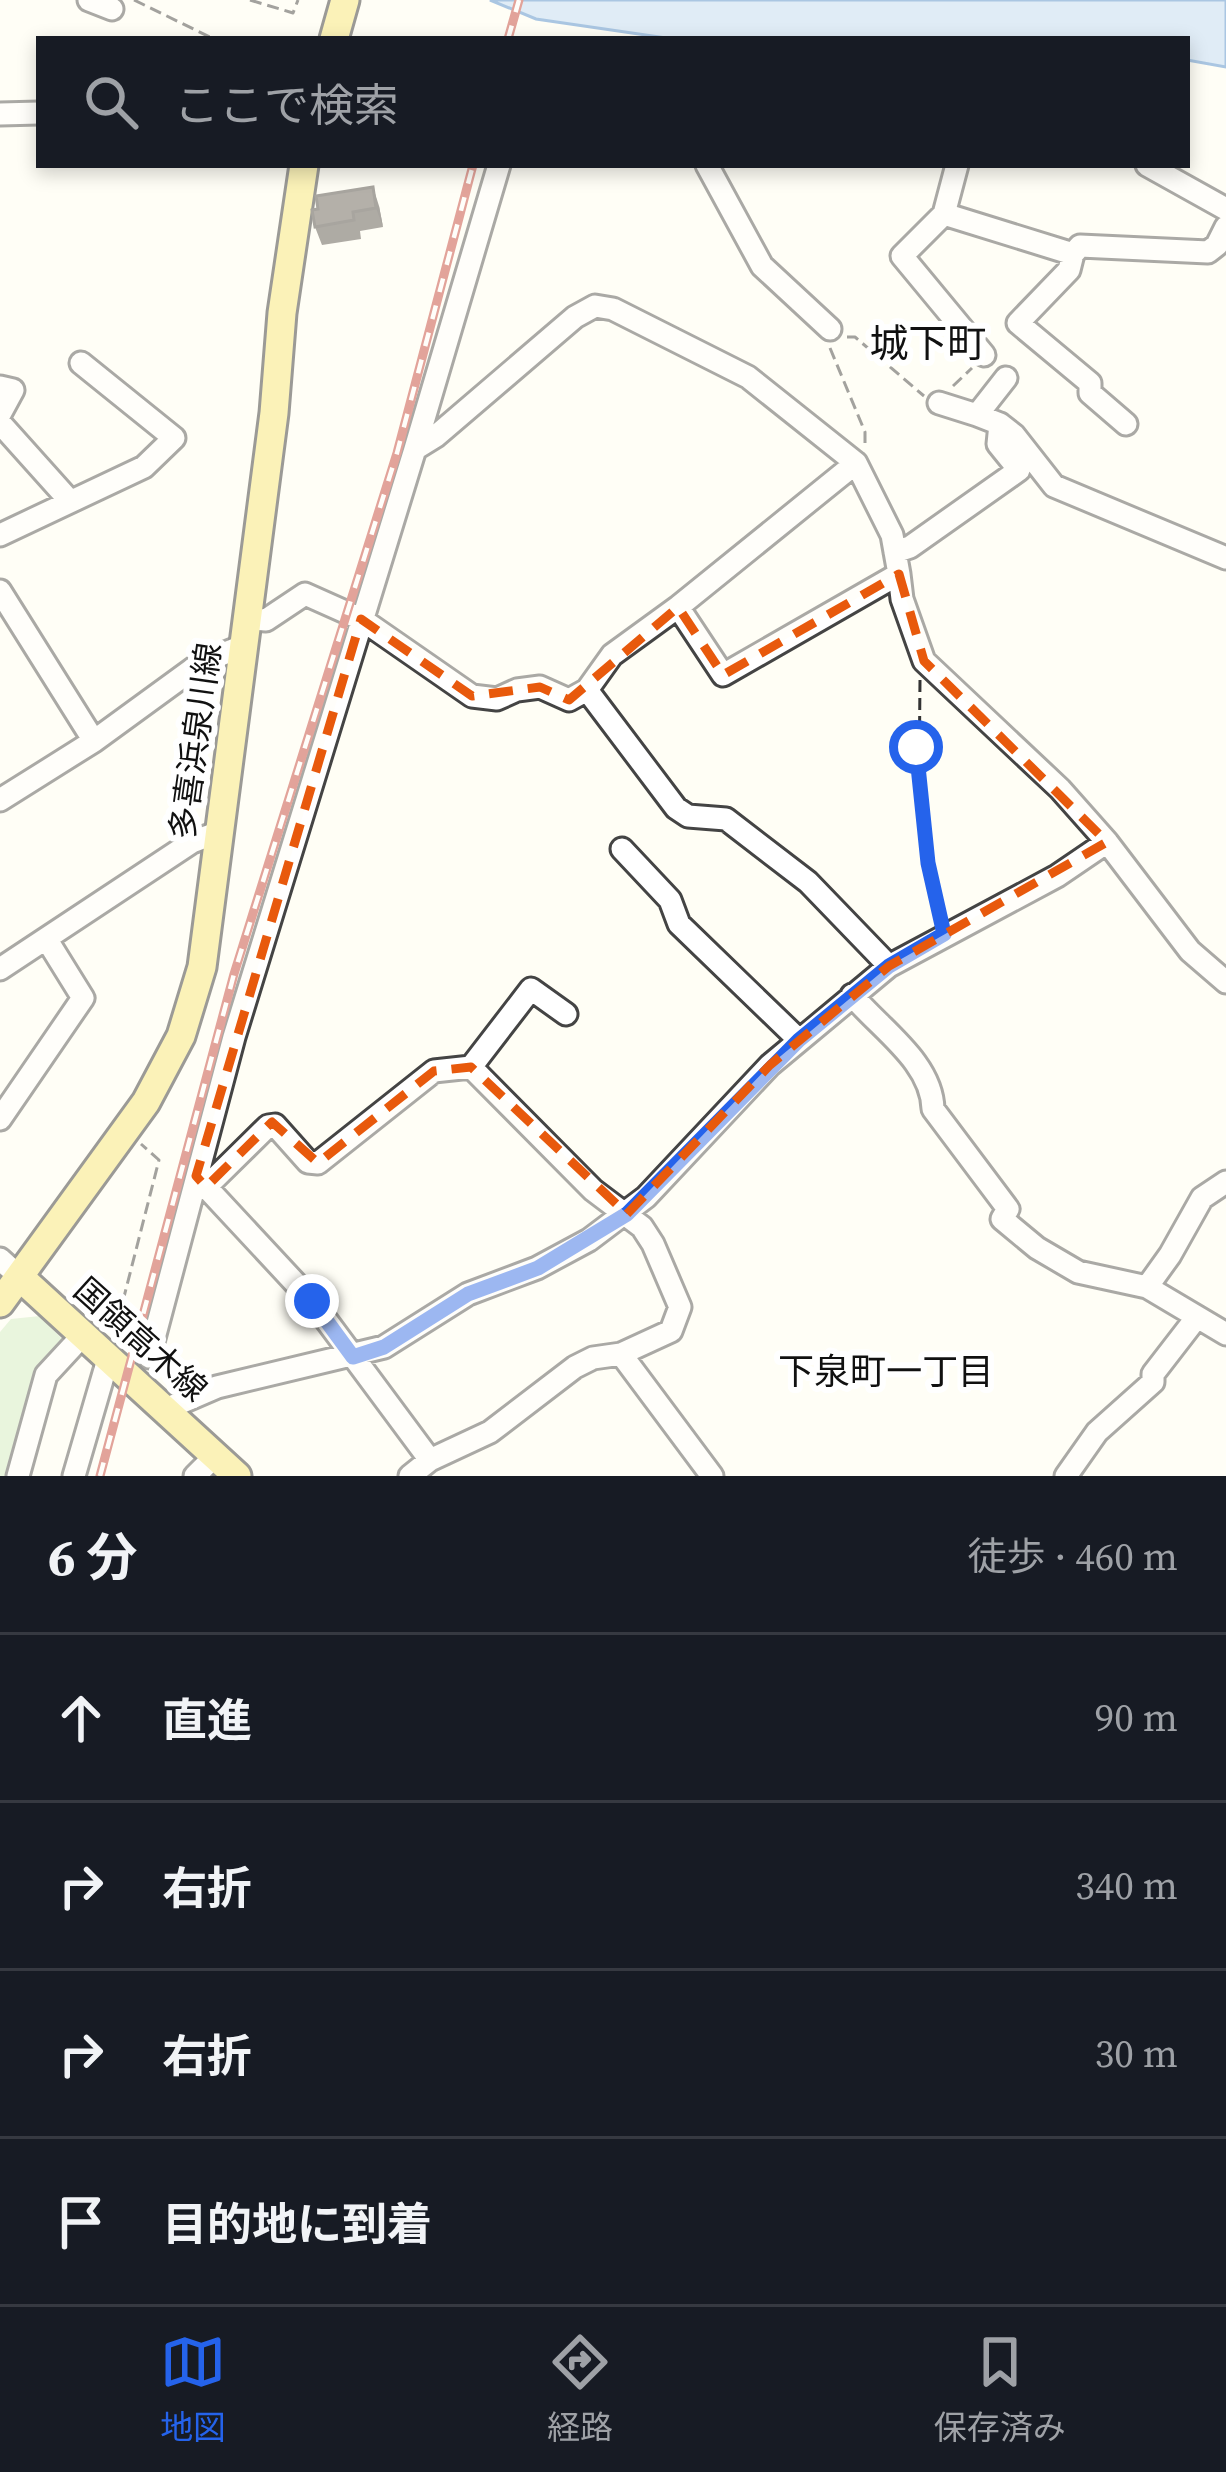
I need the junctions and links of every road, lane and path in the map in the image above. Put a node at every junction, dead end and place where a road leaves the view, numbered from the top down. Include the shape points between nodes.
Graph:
1 (89, 0) edge
2 (134, 0) edge
3 (250, 0) edge
4 (298, 0) edge
5 (345, 0) edge
6 (112, 9) dead end
7 (208, 36) edge
8 (335, 36) edge
9 (36, 113) edge
10 (0, 114) edge
11 (304, 168) edge
12 (498, 168) edge
13 (709, 168) edge
14 (956, 168) edge
15 (1152, 168) edge
16 (1226, 209) edge
17 (944, 214) junction
18 (1226, 227) edge
19 (1072, 254) junction
20 (830, 328) junction
21 (984, 355) dead end
22 (81, 363) dead end
23 (1006, 378) dead end
24 (0, 387) edge
25 (939, 403) joint
26 (977, 415) junction
27 (0, 419) edge
28 (1000, 424) junction
29 (1126, 424) dead end
30 (415, 449) junction
31 (856, 463) junction
32 (69, 500) junction
33 (0, 535) edge
34 (1226, 558) edge
35 (897, 563) junction
36 (0, 591) edge
37 (678, 608) junction
38 (361, 619) junction
39 (246, 632) junction
40 (924, 661) junction
41 (587, 690) junction
42 (94, 741) junction
43 (0, 800) edge
44 (219, 832) junction
45 (1107, 842) junction
46 (622, 849) dead end
47 (944, 934) junction
48 (47, 940) junction
49 (889, 966) junction
50 (0, 969) edge
51 (1226, 982) edge
52 (852, 995) junction
53 (566, 1014) dead end
54 (799, 1040) junction
55 (471, 1067) junction
56 (0, 1119) edge
57 (126, 1132) junction
58 (201, 1181) junction
59 (1226, 1182) edge
60 (627, 1214) junction
61 (10, 1268) edge
62 (1147, 1287) junction
63 (0, 1303) edge
64 (1197, 1316) junction
65 (1226, 1334) edge
66 (83, 1335) junction
67 (621, 1354) junction
68 (109, 1355) junction
69 (149, 1357) dead end
70 (353, 1357) junction
71 (166, 1409) junction
72 (215, 1456) junction
73 (430, 1460) junction
74 (18, 1476) edge
75 (74, 1476) edge
76 (194, 1476) edge
77 (237, 1476) edge
78 (410, 1476) edge
79 (712, 1476) edge
80 (1066, 1476) edge

1 - 6 street
2 - 7 path
3 - 4 path via 293,13
5 - 8 main road
9 - 10 street
11 - 39 main road, 多喜浜泉川線
12 - 30 street
13 - 20 street via 762,266
14 - 17 street
15 - 16 street
17 - 19 street
17 - 21 street via 902,256
18 - 19 street via 1208,252 1080,246
19 - 29 street via 1069,270 1018,323
20 - 25 path via 856,338
20 - 31 path via 827,340 865,432
22 - 32 street via 174,438 144,467
23 - 26 street
24 - 27 street via 13,390
25 - 26 street
26 - 28 street
27 - 32 street
28 - 34 street via 1054,486
28 - 35 street via 998,444 1019,470
30 - 31 street via 595,306 748,377
30 - 38 street
31 - 35 street
31 - 37 street
32 - 33 street
35 - 37 street via 723,675
35 - 40 street
36 - 42 street
37 - 41 street via 612,655
38 - 39 street via 305,595
38 - 41 street via 472,696 496,699 540,687 568,700
38 - 58 street
39 - 42 street
39 - 44 main road, 多喜浜泉川線
40 - 45 street
40 - 47 path via 919,790
41 - 49 street via 676,808 726,819 808,882
42 - 43 street
44 - 48 street
44 - 57 main road, 多喜浜泉川線 via 202,967 186,1018
45 - 47 street
45 - 51 street via 1190,951
46 - 54 street via 670,900 679,924
47 - 49 street
48 - 50 street
48 - 56 street via 83,998
49 - 52 street
52 - 54 street
52 - 62 street via 922,1070 934,1109 1008,1209 1002,1219 1078,1272
53 - 55 street via 531,989
54 - 60 street
55 - 58 street via 434,1070 318,1163 268,1126
55 - 60 street
57 - 61 main road, 多喜浜泉川線
57 - 68 path via 159,1160
58 - 69 street
58 - 70 street
59 - 62 street via 1202,1198
60 - 67 street via 653,1244 680,1307 671,1331
60 - 70 street via 538,1268 468,1294 384,1347
61 - 63 main road
61 - 66 main road, 国領高木線
62 - 64 street
64 - 65 street
64 - 80 street via 1153,1382 1097,1432
66 - 68 main road, 国領高木線
66 - 74 street via 46,1375
67 - 73 street via 575,1367 490,1432
67 - 79 street
68 - 71 main road, 国領高木線
68 - 75 street
70 - 71 street via 217,1387
70 - 73 street
71 - 72 main road, 国領高木線
72 - 76 street
72 - 77 main road, 国領高木線
73 - 78 street

